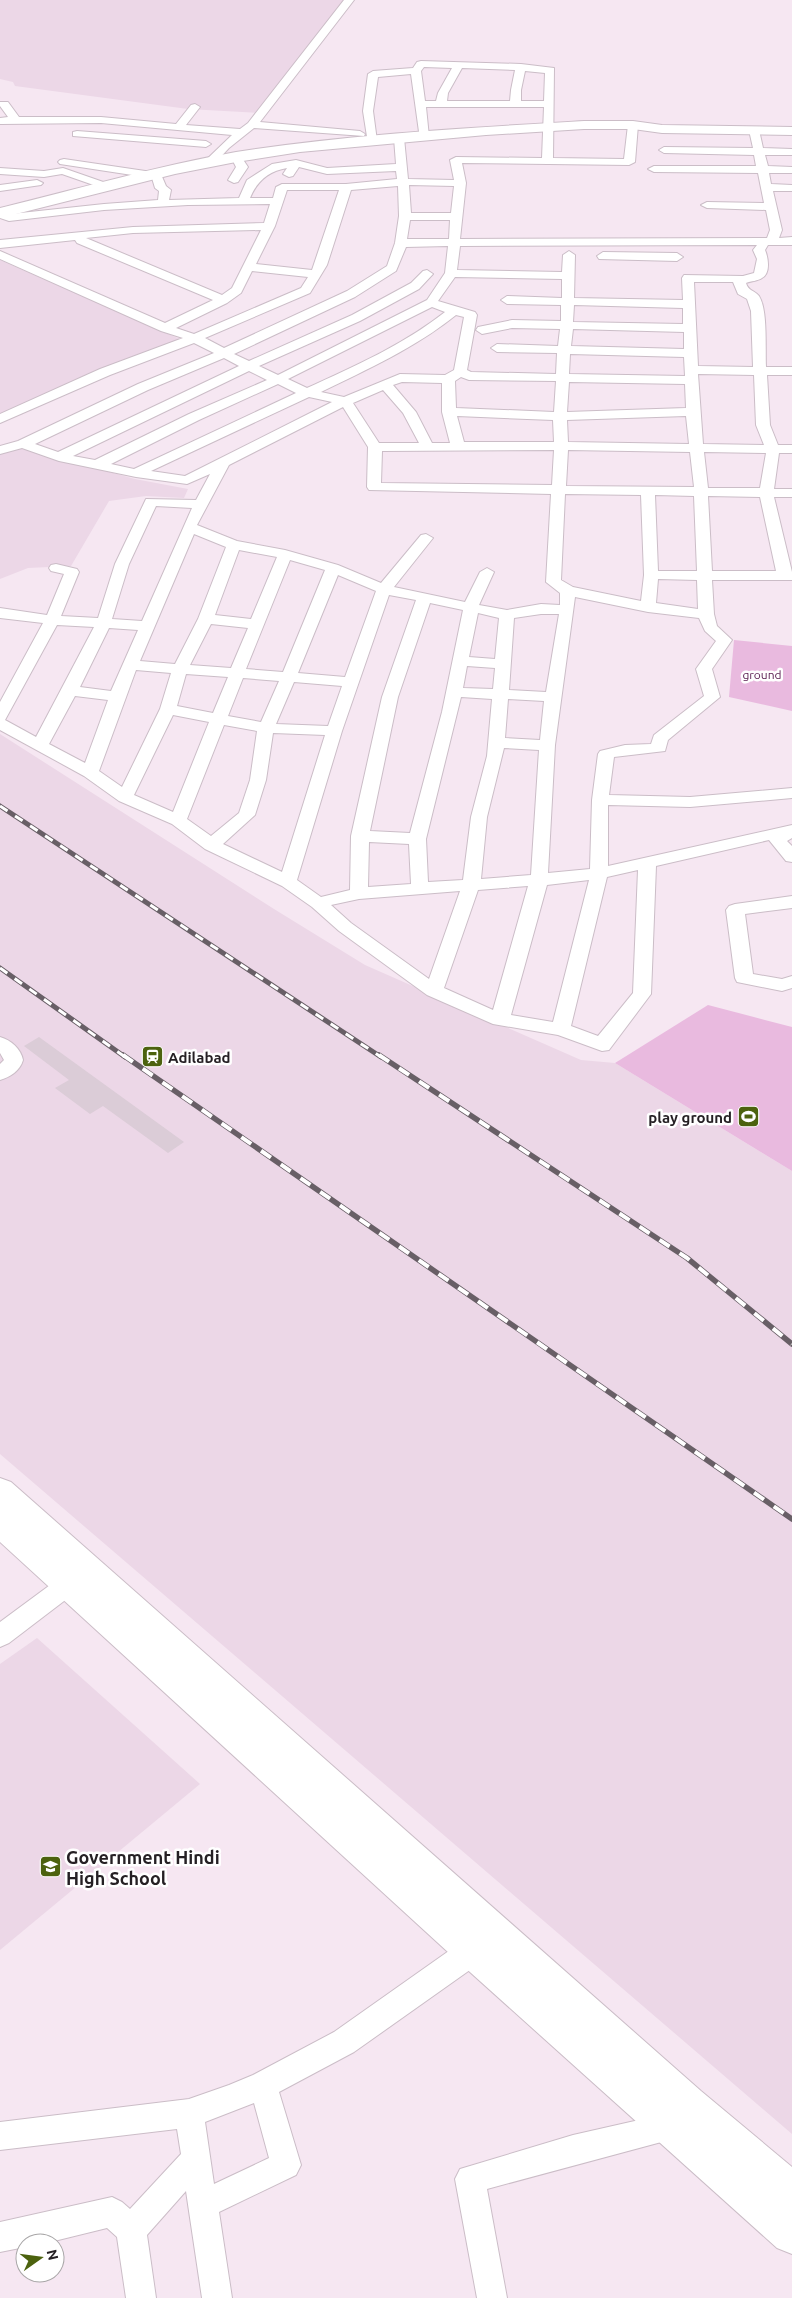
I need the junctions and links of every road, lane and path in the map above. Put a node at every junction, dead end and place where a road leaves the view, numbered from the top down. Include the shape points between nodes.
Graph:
1 (350, 0) edge
2 (459, 64) junction
3 (520, 67) junction
4 (416, 71) junction
5 (518, 96) junction
6 (442, 99) junction
7 (4, 104) dead end
8 (195, 107) dead end
9 (421, 107) junction
10 (548, 108) junction
11 (16, 121) junction
12 (0, 122) edge
13 (252, 125) junction
14 (633, 125) junction
15 (549, 127) junction
16 (178, 128) junction
17 (754, 130) junction
18 (792, 131) edge
19 (243, 133) junction
20 (77, 134) dead end
21 (366, 137) junction
22 (424, 137) junction
23 (399, 138) junction
24 (225, 146) junction
25 (664, 150) dead end
26 (758, 151) junction
27 (792, 152) edge
28 (236, 157) junction
29 (24, 161) dead end
30 (547, 161) junction
31 (208, 162) junction
32 (296, 163) junction
33 (42, 165) junction
34 (401, 167) junction
35 (762, 168) junction
36 (654, 169) dead end
37 (792, 170) edge
38 (0, 171) edge
39 (66, 172) junction
40 (152, 174) junction
41 (234, 180) dead end
42 (403, 182) junction
43 (460, 182) junction
44 (105, 186) junction
45 (282, 187) junction
46 (346, 187) junction
47 (766, 187) junction
48 (0, 188) edge
49 (792, 188) edge
50 (243, 201) junction
51 (278, 201) junction
52 (164, 204) junction
53 (129, 206) junction
54 (707, 206) dead end
55 (770, 208) junction
56 (0, 213) edge
57 (404, 216) junction
58 (455, 217) junction
59 (269, 226) junction
60 (139, 230) junction
61 (80, 235) junction
62 (769, 241) junction
63 (792, 241) edge
64 (401, 243) junction
65 (454, 243) junction
66 (0, 244) edge
67 (516, 254) dead end
68 (543, 254) dead end
69 (0, 255) edge
70 (677, 257) dead end
71 (248, 267) junction
72 (401, 269) junction
73 (316, 274) junction
74 (427, 274) junction
75 (450, 274) junction
76 (567, 276) junction
77 (741, 279) junction
78 (223, 300) junction
79 (507, 300) dead end
80 (567, 302) junction
81 (431, 304) junction
82 (689, 304) junction
83 (454, 311) junction
84 (567, 325) junction
85 (165, 328) junction
86 (690, 328) junction
87 (482, 330) dead end
88 (196, 338) junction
89 (497, 348) dead end
90 (564, 350) junction
91 (225, 353) junction
92 (690, 353) junction
93 (250, 367) junction
94 (792, 371) edge
95 (105, 372) junction
96 (460, 372) junction
97 (760, 372) junction
98 (692, 375) junction
99 (562, 378) junction
100 (448, 379) junction
101 (277, 380) junction
102 (385, 384) junction
103 (143, 387) junction
104 (305, 392) junction
105 (345, 401) junction
106 (167, 405) junction
107 (448, 412) junction
108 (693, 412) junction
109 (560, 416) junction
110 (194, 417) junction
111 (0, 419) edge
112 (225, 432) junction
113 (24, 444) junction
114 (258, 445) junction
115 (458, 446) junction
116 (562, 446) junction
117 (375, 447) junction
118 (428, 447) junction
119 (697, 449) junction
120 (792, 449) edge
121 (0, 450) edge
122 (773, 450) junction
123 (59, 457) junction
124 (223, 462) junction
125 (97, 465) junction
126 (136, 472) junction
127 (557, 490) junction
128 (648, 490) junction
129 (701, 491) junction
130 (766, 493) junction
131 (792, 493) edge
132 (202, 504) junction
133 (189, 527) junction
134 (426, 538) dead end
135 (234, 545) junction
136 (285, 554) junction
137 (56, 568) dead end
138 (333, 568) junction
139 (487, 572) dead end
140 (651, 575) junction
141 (705, 576) junction
142 (788, 576) edge
143 (384, 589) junction
144 (568, 591) junction
145 (424, 598) junction
146 (472, 607) junction
147 (648, 607) junction
148 (567, 610) junction
149 (0, 614) edge
150 (507, 614) junction
151 (706, 614) junction
152 (206, 619) junction
153 (52, 620) junction
154 (104, 622) junction
155 (257, 624) junction
156 (148, 626) junction
157 (460, 661) junction
158 (503, 664) junction
159 (131, 665) junction
160 (180, 669) junction
161 (238, 672) junction
162 (289, 677) junction
163 (351, 682) junction
164 (70, 691) junction
165 (454, 692) junction
166 (499, 695) junction
167 (117, 696) junction
168 (553, 697) junction
169 (168, 709) junction
170 (0, 717) edge
171 (219, 719) junction
172 (0, 724) edge
173 (266, 728) junction
174 (334, 731) junction
175 (496, 743) junction
176 (40, 745) junction
177 (548, 745) junction
178 (90, 772) junction
179 (792, 793) edge
180 (125, 796) junction
181 (600, 800) junction
182 (178, 820) junction
183 (792, 830) edge
184 (360, 836) junction
185 (417, 839) junction
186 (211, 845) junction
187 (792, 857) edge
188 (647, 862) junction
189 (599, 873) junction
190 (539, 880) junction
191 (288, 882) junction
192 (471, 885) junction
193 (420, 888) junction
194 (358, 893) junction
195 (792, 902) edge
196 (318, 903) junction
197 (792, 982) edge
198 (434, 991) junction
199 (500, 1020) junction
200 (561, 1029) junction
201 (0, 1043) edge
202 (0, 1073) edge
203 (0, 1491) edge
204 (0, 1522) edge
205 (78, 1577) junction
206 (0, 1636) edge
207 (484, 1941) junction
208 (264, 2085) junction
209 (189, 2113) junction
210 (670, 2127) junction
211 (0, 2136) edge
212 (196, 2159) junction
213 (792, 2193) edge
214 (202, 2205) junction
215 (131, 2230) junction
216 (792, 2233) edge
217 (0, 2237) edge
218 (141, 2298) edge
219 (217, 2298) edge
220 (492, 2298) edge

1 - 13 street
2 - 3 street
2 - 4 street via 421,64
2 - 6 street
3 - 5 street
3 - 10 street via 550,70 545,92
4 - 9 street
4 - 21 street via 373,74
5 - 6 street
5 - 10 street
6 - 9 street
7 - 11 street
8 - 16 street
9 - 10 street
9 - 22 street
10 - 15 street
11 - 12 street
11 - 16 street via 101,120
13 - 19 street
13 - 21 street
14 - 15 street
14 - 17 street via 662,129
14 - 30 street via 629,162
15 - 22 street
15 - 30 street
16 - 19 street
17 - 18 street
17 - 26 street
19 - 24 street
20 - 24 street
21 - 23 street
21 - 28 street
22 - 23 street
23 - 34 street
24 - 31 street
25 - 26 street
26 - 27 street
26 - 35 street
28 - 31 street
28 - 41 street via 242,167
29 - 33 street
30 - 43 street via 456,160
31 - 40 street
32 - 34 street via 327,171
32 - 45 street
32 - 50 street via 272,167 251,182
33 - 39 street
33 - 40 street via 67,162
34 - 42 street
35 - 36 street
35 - 37 street
35 - 47 street
38 - 39 street
39 - 44 street
39 - 48 street via 52,182
40 - 44 street
40 - 52 street via 165,190
42 - 43 street
42 - 46 street
42 - 57 street
43 - 58 street
44 - 56 street
45 - 46 street
45 - 51 street
46 - 73 street
47 - 49 street
47 - 55 street
50 - 51 street
50 - 52 street
51 - 59 street
52 - 53 street
53 - 56 street via 9,218
53 - 60 street
54 - 55 street
55 - 62 street via 776,232
57 - 58 street
57 - 64 street
58 - 65 street
59 - 60 street
59 - 71 street
60 - 61 street
61 - 66 street
61 - 78 street via 81,240
62 - 63 street
62 - 65 street
62 - 77 street via 759,250 763,259 759,275
64 - 65 street
64 - 72 street
65 - 75 street
67 - 68 street
69 - 85 street
70 - 76 street via 574,255
71 - 73 street
71 - 78 street via 238,290
72 - 74 street
72 - 91 street
73 - 88 street via 306,290
74 - 75 street
74 - 93 street via 415,286 356,318
75 - 76 street
75 - 81 street
76 - 80 street
77 - 82 street via 688,278
77 - 97 street via 742,291 753,297 757,312
78 - 85 street
79 - 80 street
80 - 82 street
80 - 84 street
81 - 83 street
81 - 101 street
82 - 86 street
83 - 96 street via 471,315
83 - 104 street via 430,330 386,356
84 - 86 street
84 - 87 street via 508,324
84 - 90 street
85 - 88 street
86 - 92 street
88 - 91 street
88 - 95 street
89 - 90 street
90 - 92 street
90 - 99 street
91 - 93 street
91 - 103 street
92 - 98 street
93 - 101 street
93 - 106 street
94 - 97 street
95 - 103 street
95 - 111 street
96 - 99 street via 469,376
96 - 100 street
97 - 98 street
97 - 122 street via 763,425
98 - 99 street
98 - 108 street
99 - 109 street
100 - 102 street via 400,378
100 - 107 street
101 - 104 street
101 - 110 street
102 - 105 street
102 - 118 street via 409,412
103 - 106 street
103 - 113 street
104 - 105 street
104 - 112 street
105 - 114 street
105 - 117 street
106 - 110 street
106 - 123 street
107 - 109 street
107 - 115 street
108 - 109 street
108 - 119 street
109 - 116 street
110 - 112 street
110 - 125 street
112 - 114 street
112 - 126 street
113 - 121 street
113 - 123 street
114 - 124 street
115 - 116 street
115 - 118 street
116 - 119 street
116 - 127 street
117 - 118 street
117 - 127 street via 374,487
119 - 122 street
119 - 129 street
120 - 122 street
122 - 130 street
123 - 125 street
124 - 126 street via 187,480
124 - 132 street
125 - 126 street
127 - 128 street
127 - 144 street via 553,582
128 - 129 street
128 - 140 street
129 - 130 street
129 - 141 street
130 - 131 street
130 - 142 street
132 - 133 street
132 - 154 street via 151,502 122,564
133 - 135 street
133 - 156 street
134 - 143 street
135 - 136 street
135 - 152 street
136 - 138 street
136 - 155 street
137 - 153 street via 72,572
138 - 143 street
138 - 162 street
139 - 146 street
140 - 141 street
140 - 147 street
141 - 142 street
141 - 151 street
143 - 145 street
143 - 163 street
144 - 147 street
144 - 148 street
145 - 146 street
145 - 184 street via 390,697
146 - 150 street
146 - 157 street
147 - 151 street
148 - 150 street via 542,609
148 - 168 street
149 - 153 street
150 - 158 street
151 - 181 street via 710,628 724,640 704,669 711,699 660,738 659,748 606,754
152 - 155 street
152 - 160 street
153 - 154 street
153 - 170 street
154 - 156 street
154 - 164 street
155 - 161 street
156 - 159 street
157 - 158 street
157 - 165 street
158 - 166 street
159 - 160 street
159 - 167 street
160 - 161 street
160 - 169 street
161 - 162 street
161 - 171 street
162 - 163 street
162 - 173 street
163 - 174 street
164 - 167 street
164 - 176 street
165 - 166 street
165 - 185 street
166 - 168 street
166 - 175 street
167 - 178 street
168 - 177 street
169 - 171 street
169 - 180 street
171 - 173 street
171 - 182 street
172 - 176 street
173 - 174 street
173 - 186 street via 258,780 247,815
174 - 191 street
175 - 177 street
175 - 192 street via 478,816
176 - 178 street
177 - 190 street
178 - 180 street
179 - 181 street via 690,802
180 - 182 street
181 - 189 street
182 - 186 street
183 - 187 street via 777,840
183 - 188 street
184 - 185 street
184 - 194 street
185 - 193 street
186 - 191 street
188 - 189 street
188 - 200 street via 642,994 602,1045
189 - 190 street
189 - 200 street
190 - 192 street
190 - 199 street
191 - 196 street
192 - 193 street
192 - 198 street
193 - 194 street
194 - 196 street
195 - 197 street via 735,910 744,978 782,985
196 - 198 street via 345,927
198 - 199 street
199 - 200 street
201 - 202 street via 14,1058 12,1064
203 - 205 street
204 - 205 street
205 - 206 street
205 - 207 street
207 - 208 street via 344,2042
207 - 210 street
207 - 213 street via 680,2098
208 - 209 street
208 - 214 street via 286,2165
209 - 211 street
209 - 212 street
210 - 216 street
210 - 220 street via 470,2179
212 - 214 street
212 - 215 street
214 - 219 street
215 - 217 street via 112,2212
215 - 218 street

